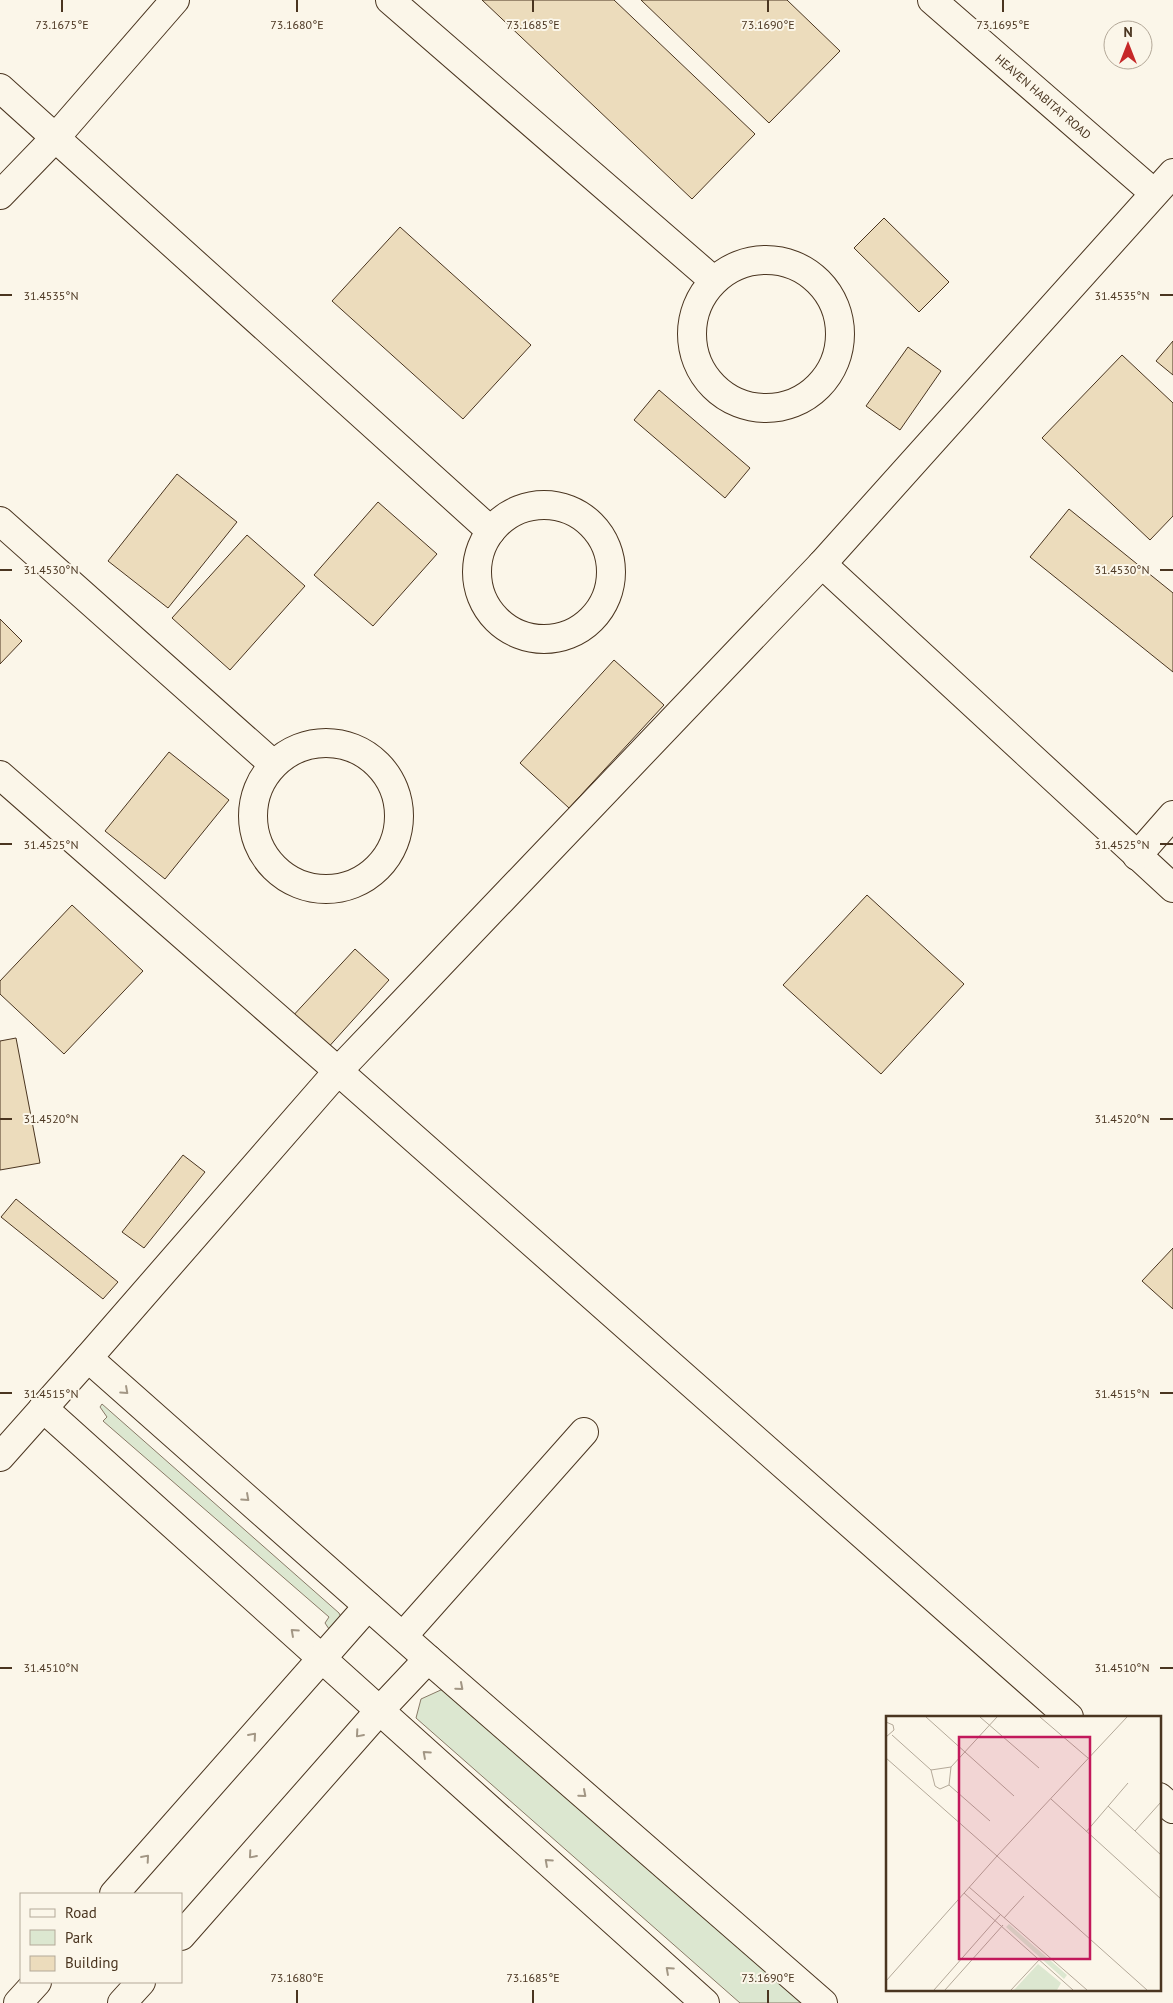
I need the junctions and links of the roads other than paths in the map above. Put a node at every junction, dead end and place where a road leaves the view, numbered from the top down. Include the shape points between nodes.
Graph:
1 (175, 0) edge
2 (390, 0) edge
3 (932, 0) edge
4 (0, 88) edge
5 (56, 137) junction
6 (1173, 173) edge
7 (1154, 193) junction
8 (0, 195) edge
9 (713, 280) junction
10 (0, 521) edge
11 (491, 531) junction
12 (822, 564) junction
13 (273, 764) junction
14 (0, 775) edge
15 (1173, 815) edge
16 (1137, 856) junction
17 (1173, 888) edge
18 (338, 1071) junction
19 (88, 1358) junction
20 (43, 1408) junction
21 (584, 1432) dead end
22 (0, 1457) edge
23 (368, 1606) junction
24 (403, 1636) junction
25 (322, 1657) junction
26 (428, 1659) junction
27 (379, 1711) junction
28 (1068, 1716) edge
29 (1160, 1798) edge
30 (1173, 1809) edge
31 (115, 1893) edge
32 (182, 1935) edge
33 (36, 1983) edge
34 (140, 1983) edge
35 (18, 2003) edge
36 (122, 2003) edge
37 (705, 2003) edge
38 (823, 2003) edge

1 - 5 street
2 - 9 street
3 - 7 street, HEAVEN HABITAT ROAD
4 - 5 street
5 - 8 street
5 - 11 street
6 - 7 street
7 - 12 street
9 - 9 street via 729,268 748,261 768,259 794,265 822,284 833,301 839,319 840,338 837,357 815,389 799,400 762,408 743,405 711,384 693,351 691,332 694,313
10 - 13 street
11 - 11 street via 478,563 478,580 482,597 503,625 518,634 553,638 570,635 598,613 611,581 611,564 607,547 586,519 571,510 536,506 519,510
12 - 16 street
12 - 18 street
13 - 13 street via 308,744 327,742 366,754 382,767 393,784 400,821 396,839 377,869 345,887 327,889 309,888 275,870 255,837 252,817 254,798 261,780
14 - 18 street
15 - 16 street
16 - 17 street
18 - 19 street
18 - 28 street
19 - 20 street
19 -> 23 street
20 - 22 street
25 -> 20 street
21 - 24 street
23 - 24 street
23 - 25 street
24 - 26 street
25 - 27 street
31 -> 25 street
26 - 27 street
26 -> 38 street
27 -> 32 street
37 -> 27 street
29 - 30 street
33 - 35 street
34 - 36 street

